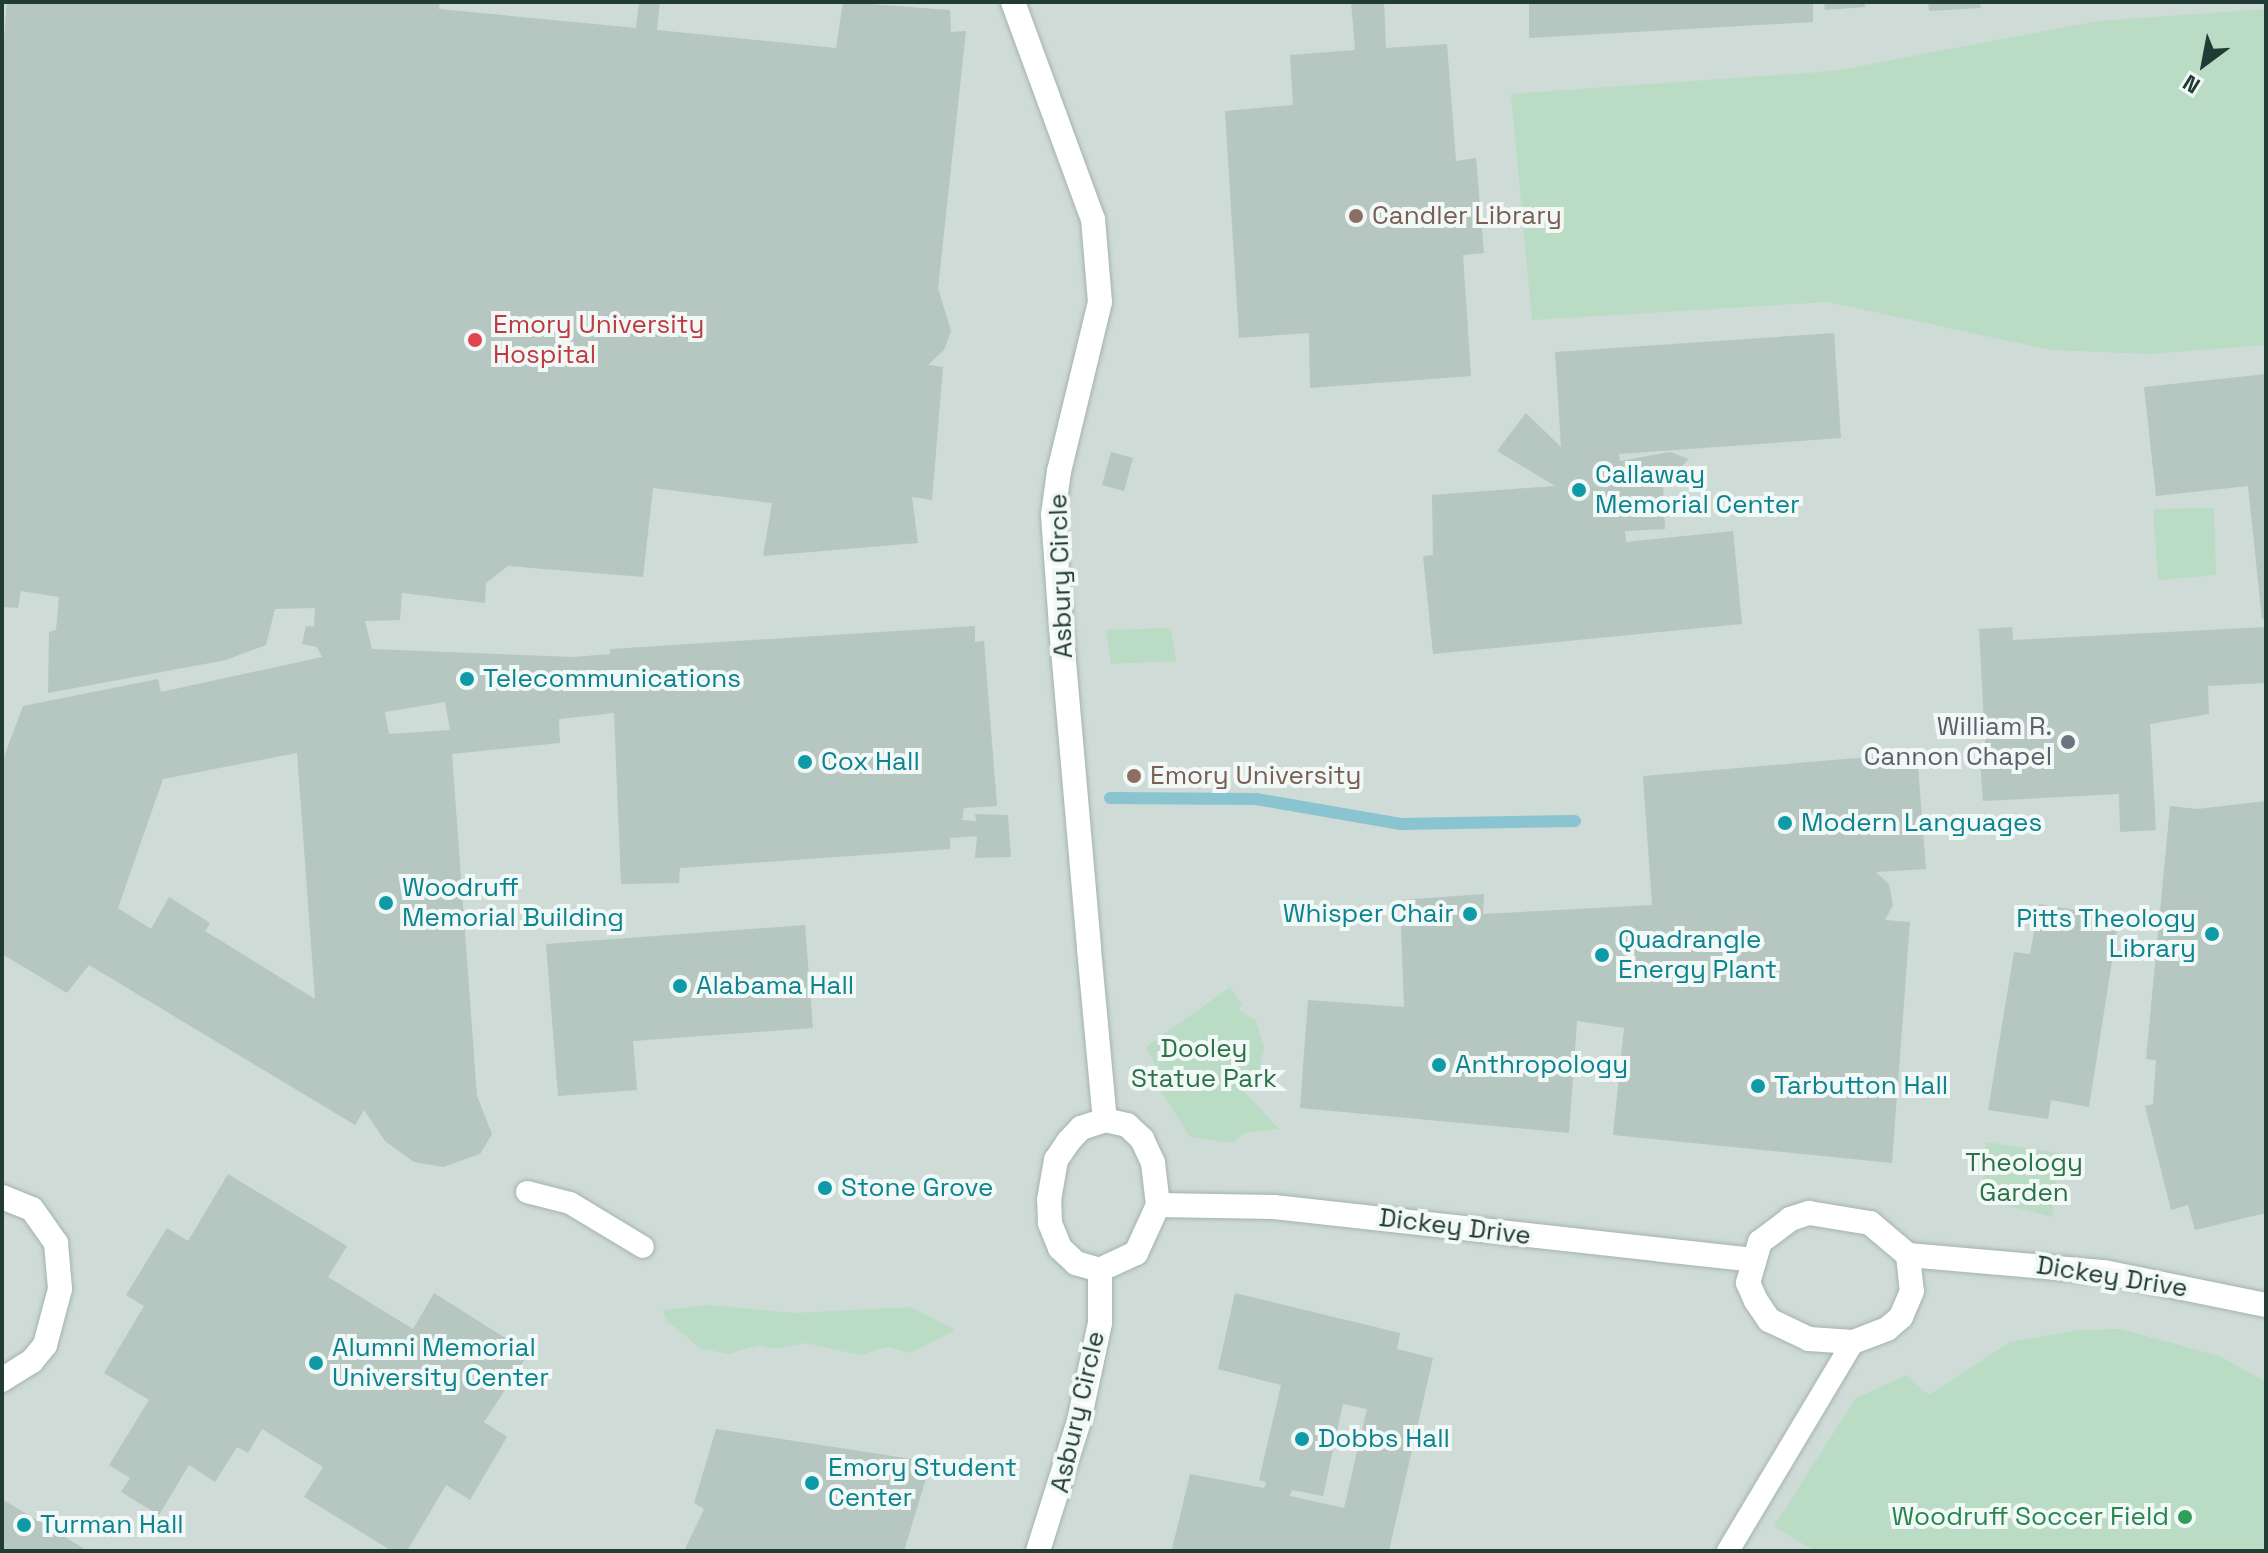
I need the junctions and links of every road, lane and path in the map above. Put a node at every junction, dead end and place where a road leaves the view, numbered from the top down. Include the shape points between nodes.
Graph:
1 (1013, 2) edge
2 (1105, 1120) junction
3 (527, 1192) dead end
4 (2, 1197) edge
5 (1158, 1205) junction
6 (643, 1247) dead end
7 (1908, 1255) junction
8 (1751, 1260) junction
9 (1100, 1270) junction
10 (2266, 1305) edge
11 (1853, 1342) junction
12 (2, 1380) edge
13 (1038, 1551) edge
14 (1728, 1551) edge

1 - 2 street, Asbury Circle via 1093,219 1100,302 1055,500 1061,627
2 - 5 street via 1127,1125 1142,1139 1153,1163
2 - 9 street via 1081,1128 1068,1142 1056,1160 1049,1200 1050,1223 1060,1248 1076,1263
3 - 6 lane via 570,1203
4 - 12 street via 32,1209 56,1243 60,1289 45,1345 32,1361
5 - 8 street, Dickey Drive via 1274,1207
5 - 9 street via 1136,1253
7 - 8 street via 1870,1223 1809,1213 1772,1230
7 - 10 street, Dickey Drive via 2070,1268
7 - 11 street via 1912,1291 1901,1317 1887,1329
8 - 11 street via 1748,1283 1769,1320 1809,1339
9 - 13 street, Asbury Circle via 1100,1323 1079,1421
11 - 14 lane

